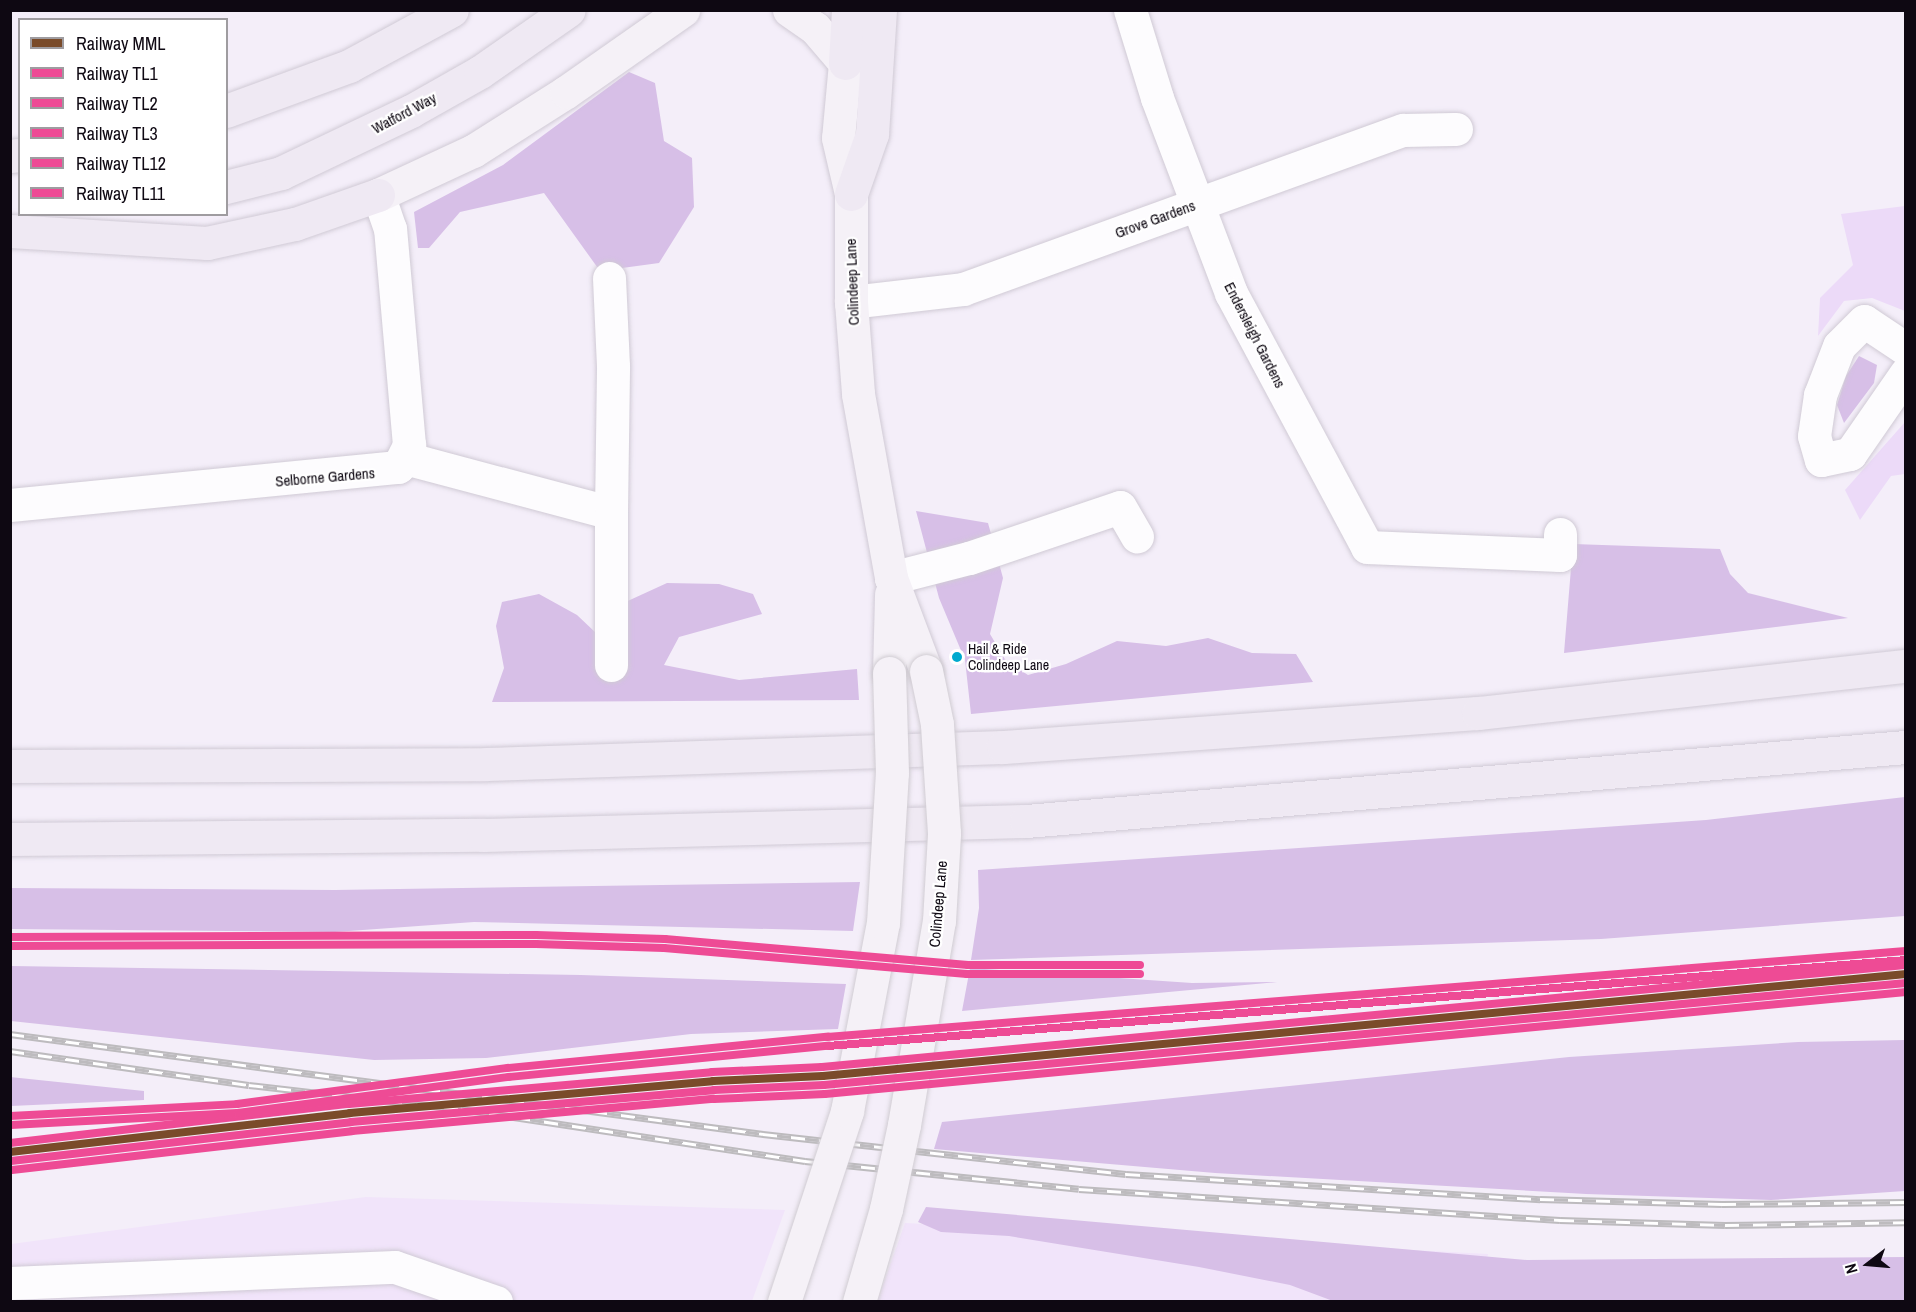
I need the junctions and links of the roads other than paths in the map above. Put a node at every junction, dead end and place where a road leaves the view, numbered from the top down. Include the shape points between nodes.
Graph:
1 (452, 10) edge
2 (569, 10) edge
3 (682, 10) edge
4 (789, 10) edge
5 (848, 10) edge
6 (880, 10) edge
7 (1130, 10) edge
8 (844, 63) junction
9 (228, 110) edge
10 (1456, 129) dead end
11 (228, 186) edge
12 (851, 194) junction
13 (378, 195) junction
14 (1198, 204) junction
15 (52, 216) edge
16 (10, 222) edge
17 (10, 231) edge
18 (609, 278) dead end
19 (851, 302) junction
20 (1905, 350) edge
21 (1905, 374) edge
22 (405, 458) junction
23 (10, 505) edge
24 (611, 513) junction
25 (1560, 534) dead end
26 (1137, 536) dead end
27 (891, 578) junction
28 (611, 665) dead end
29 (1905, 666) edge
30 (1905, 747) edge
31 (10, 766) edge
32 (10, 839) edge
33 (10, 1283) edge
34 (496, 1302) edge
35 (784, 1302) edge
36 (859, 1302) edge

1 - 9 highway via 350,66
2 - 11 highway, Watford Way via 480,72 411,111 281,173
3 - 13 main road via 566,92 472,151
4 - 8 main road via 815,28
5 - 8 highway
6 - 12 highway via 872,134
7 - 14 street, Endersleigh Gardens via 1157,98
8 - 12 main road, Colindeep Lane via 838,138
10 - 14 street, Grove Gardens via 1403,130
12 - 19 main road, Colindeep Lane
13 - 17 highway via 295,224 207,243
13 - 22 street via 390,229 409,444
14 - 19 street, Grove Gardens via 963,289
14 - 25 street, Endersleigh Gardens via 1231,293 1367,547 1560,555
15 - 16 highway
18 - 24 street via 613,366
19 - 27 main road, Colindeep Lane via 858,394
20 - 21 street via 1864,321 1839,345 1819,405 1814,436 1821,460 1850,454
22 - 23 street, Selborne Gardens via 398,467 387,471
22 - 24 street
24 - 28 street
26 - 27 street via 1120,507 969,558
27 - 35 main road, Colindeep Lane, bridge via 892,773 883,923 847,1111
27 - 36 main road, Colindeep Lane, bridge via 926,671 937,724 944,833 939,921 902,1135
29 - 31 highway via 1478,713 1003,747 486,764
30 - 32 highway via 1026,821 483,835
33 - 34 street via 394,1267

